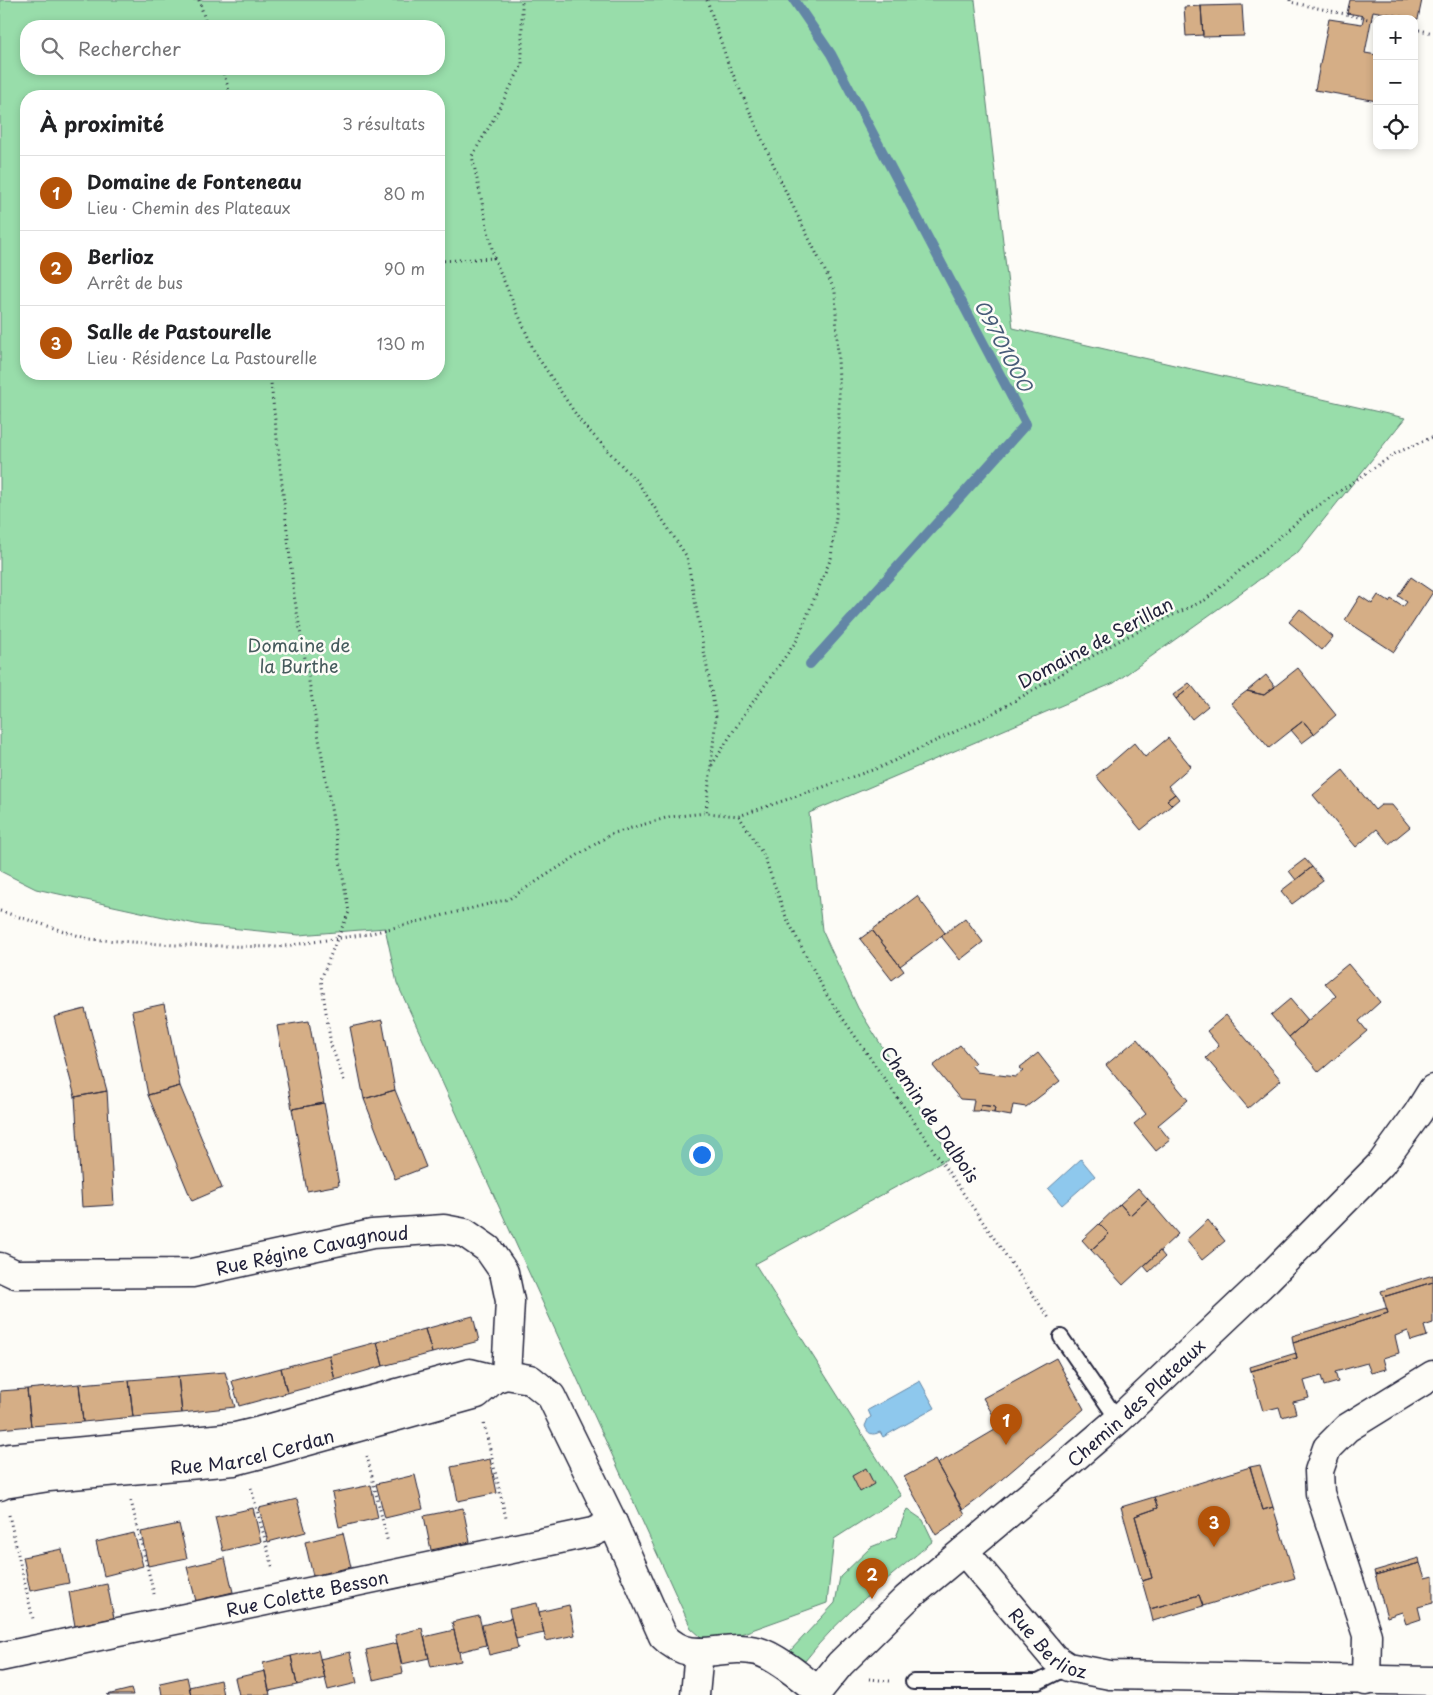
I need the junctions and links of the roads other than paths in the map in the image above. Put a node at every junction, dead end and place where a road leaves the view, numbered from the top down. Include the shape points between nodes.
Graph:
1 (1433, 1088) edge
2 (0, 1267) edge
3 (1061, 1337) road end
4 (1433, 1375) edge
5 (492, 1383) junction
6 (1118, 1420) junction
7 (1, 1477) edge
8 (613, 1523) junction
9 (964, 1551) junction
10 (699, 1652) junction
11 (0, 1657) edge
12 (1068, 1667) junction
13 (1366, 1680) junction
14 (1433, 1681) edge
15 (913, 1682) road end
16 (817, 1693) edge
17 (695, 1695) edge

1 - 6 street, Chemin des Plateaux via 1381,1164 1267,1279
2 - 5 street, Rue Régine Cavagnoud via 15,1274 192,1273 372,1234 444,1229 465,1233 488,1249 504,1272 510,1301
3 - 6 lane
4 - 13 street via 1346,1428 1327,1448 1319,1471 1320,1493 1366,1635
5 - 7 street, Rue Marcel Cerdan via 360,1427 234,1461 50,1477
5 - 7 street, Rue Marcel Cerdan via 470,1373 235,1436 10,1458
5 - 8 street, Rue Marcel Cerdan via 530,1379 551,1396
6 - 9 street, Chemin des Plateaux
8 - 10 street, Rue Marcel Cerdan via 663,1636 686,1652
8 - 11 street, Rue Colette Besson via 593,1532
9 - 12 street, Rue Berlioz via 1054,1658
9 - 16 street, Chemin des Plateaux via 906,1599 840,1664
10 - 16 street, Rue Marcel Cerdan via 758,1651 771,1657
10 - 17 street
12 - 13 street, Rue Berlioz via 1110,1675
12 - 15 lane via 1038,1682
13 - 14 street, Rue Berlioz

